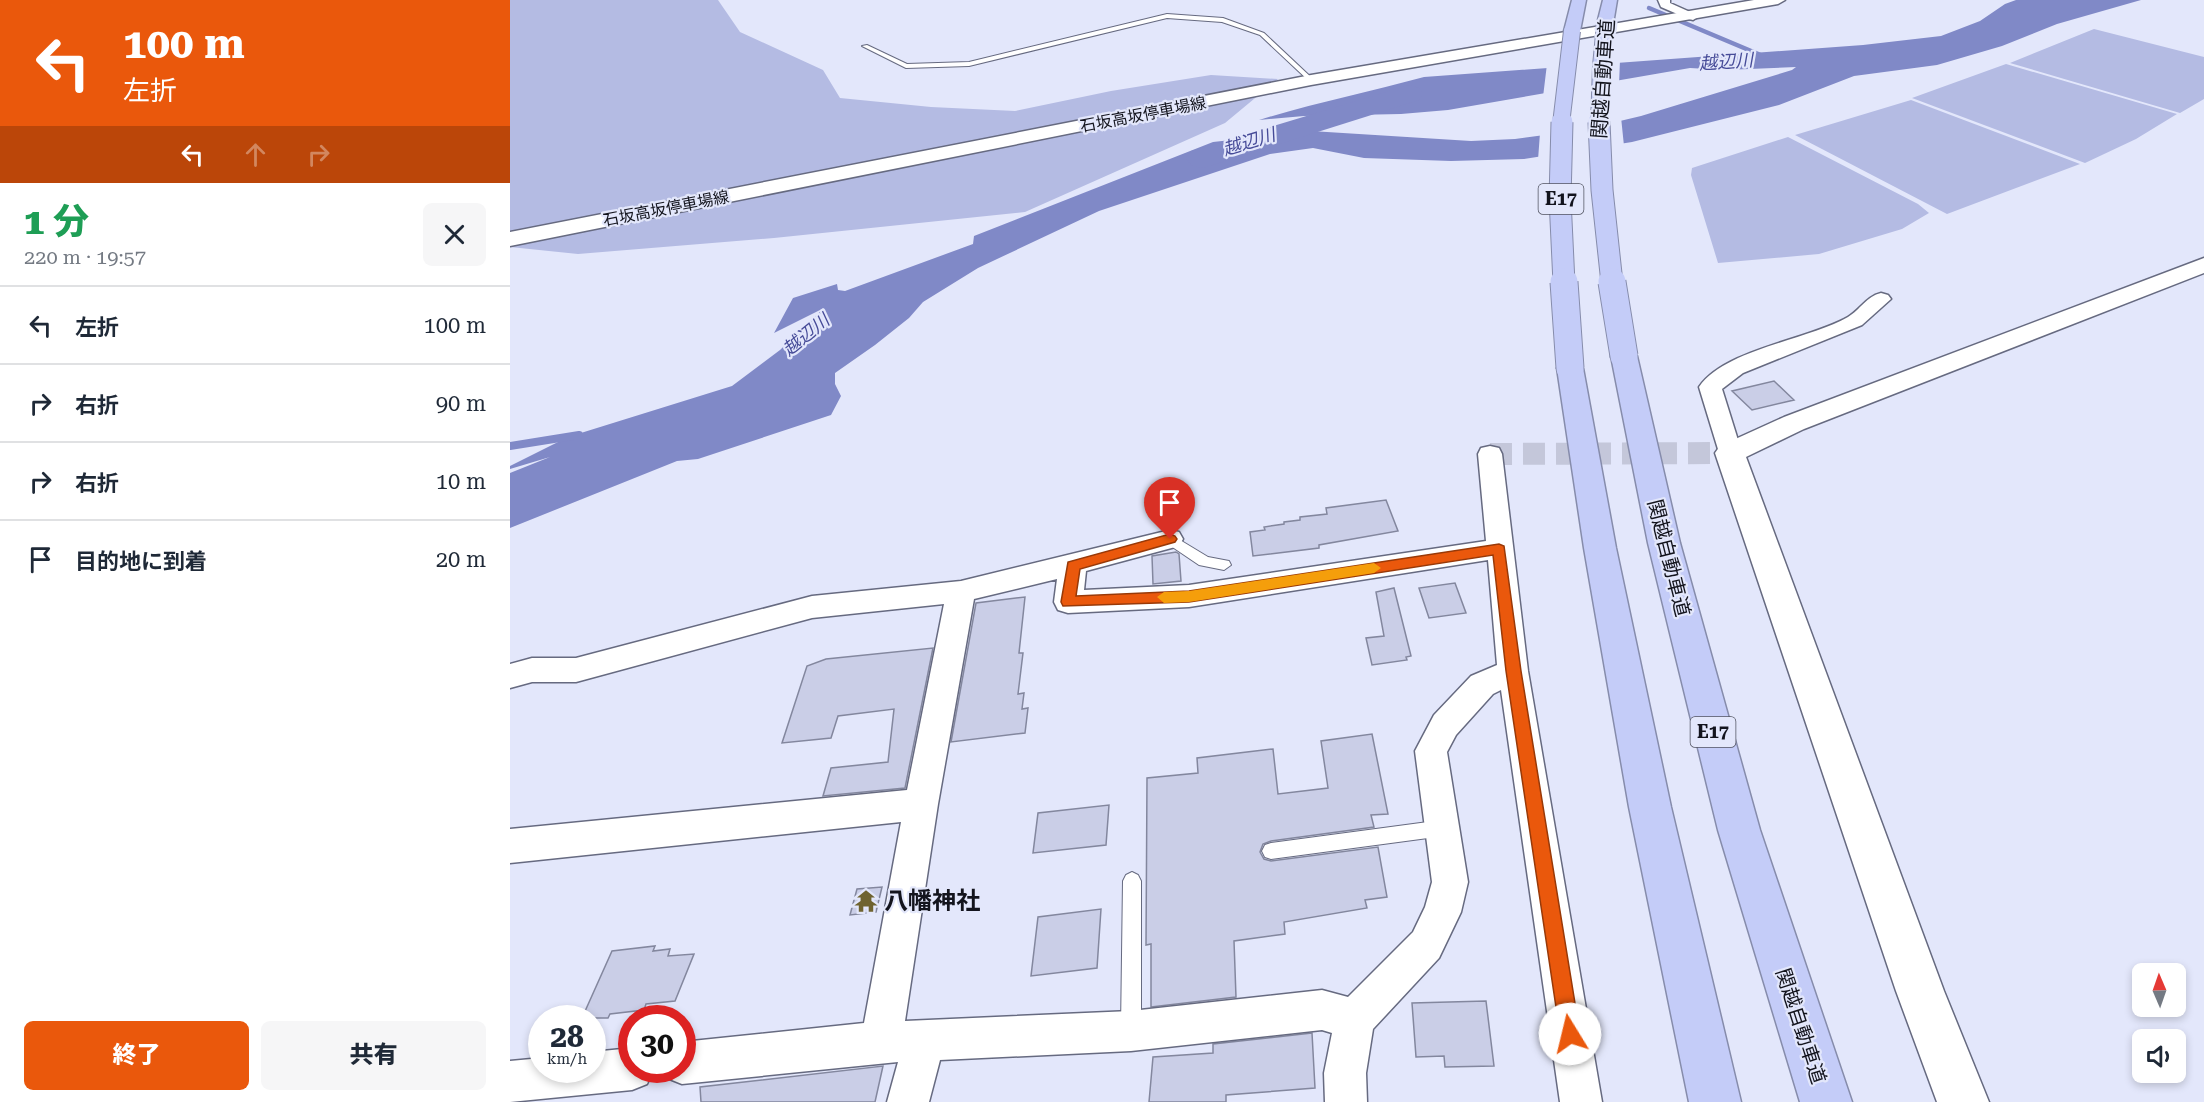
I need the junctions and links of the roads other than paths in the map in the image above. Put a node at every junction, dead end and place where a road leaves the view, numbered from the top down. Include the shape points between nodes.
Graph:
1 (1579, 0) edge
2 (1617, 0) edge
3 (1664, 0) edge
4 (1778, 0) edge
5 (1607, 12) edge
6 (1681, 18) junction
7 (865, 46) dead end
8 (1311, 80) junction
9 (510, 239) edge
10 (2204, 265) edge
11 (1881, 299) dead end
12 (1730, 453) junction
13 (1490, 454) dead end
14 (1170, 539) joint
15 (1499, 549) junction
16 (1073, 565) junction
17 (1224, 565) dead end
18 (961, 592) junction
19 (1513, 671) junction
20 (510, 676) edge
21 (921, 804) junction
22 (1443, 828) junction
23 (510, 846) edge
24 (1270, 851) dead end
25 (1132, 881) dead end
26 (1355, 1019) junction
27 (1131, 1031) junction
28 (881, 1042) junction
29 (924, 1042) junction
30 (696, 1062) edge
31 (618, 1070) edge
32 (510, 1082) edge
33 (908, 1102) edge
34 (1346, 1102) edge
35 (1581, 1102) edge
36 (1715, 1102) edge
37 (1826, 1102) edge
38 (1963, 1102) edge

1 - 36 highway, 関越自動車道 / E17, bridge via 1562,113 1560,179 1570,368 1650,807
2 - 5 highway
3 - 6 street
4 - 6 main road, 石坂高坂停車場線
5 - 37 highway, 関越自動車道 / E17, bridge via 1597,107 1598,157 1624,356 1664,543 1739,830
6 - 8 main road, 石坂高坂停車場線
7 - 8 lane via 906,66 969,64 1167,16 1223,20 1262,34
8 - 9 main road, 石坂高坂停車場線
10 - 12 main road via 1794,423
11 - 12 street via 1855,321 1735,368 1710,387
12 - 38 main road
13 - 15 street
14 - 16 street
14 - 17 lane via 1204,561
15 - 16 street via 1189,596 1068,602
15 - 19 street
16 - 18 street
18 - 20 street via 812,607 576,670 532,670
18 - 21 street
19 - 22 street via 1482,685 1445,725 1431,751
19 - 35 street
21 - 23 street
21 - 28 street
22 - 24 lane
22 - 26 street via 1450,882 1438,921 1426,945
25 - 27 lane
26 - 27 street via 1322,1010
26 - 34 street via 1345,1073
27 - 29 street
28 - 29 street
28 - 30 street
29 - 33 street
31 - 32 street

